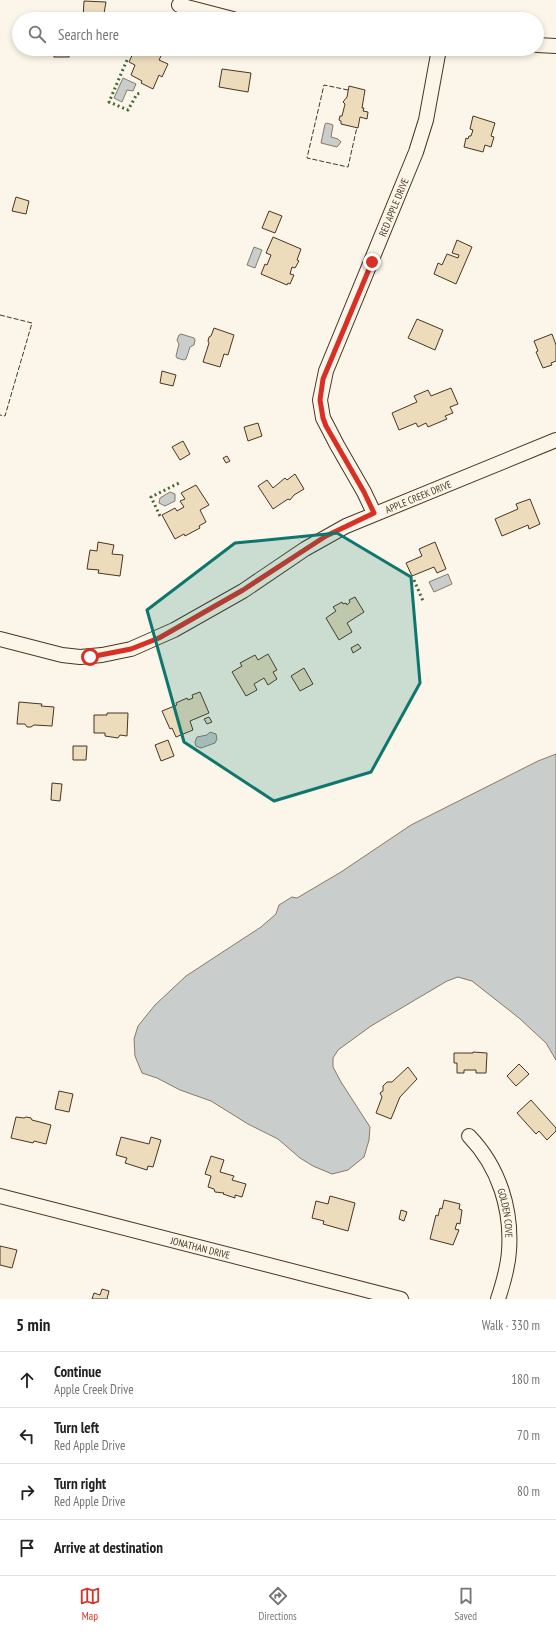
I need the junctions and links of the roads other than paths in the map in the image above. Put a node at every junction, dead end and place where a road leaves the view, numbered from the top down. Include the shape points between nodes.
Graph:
1 (178, 5) dead end
2 (206, 12) edge
3 (544, 45) edge
4 (556, 46) edge
5 (439, 56) edge
6 (556, 440) edge
7 (374, 513) junction
8 (0, 639) edge
9 (469, 1136) dead end
10 (0, 1196) edge
11 (401, 1299) edge
12 (498, 1299) edge

1 - 2 street
3 - 4 street
5 - 7 street, RED APPLE DRIVE via 426,120 416,152 326,371 321,390 321,409 326,426
6 - 7 street, APPLE CREEK DRIVE
7 - 8 street, APPLE CREEK DRIVE via 326,536 243,590 174,630 131,649 80,657
9 - 12 street, GOLDEN COVE via 495,1172 507,1205 509,1251
10 - 11 street, JONATHAN DRIVE

